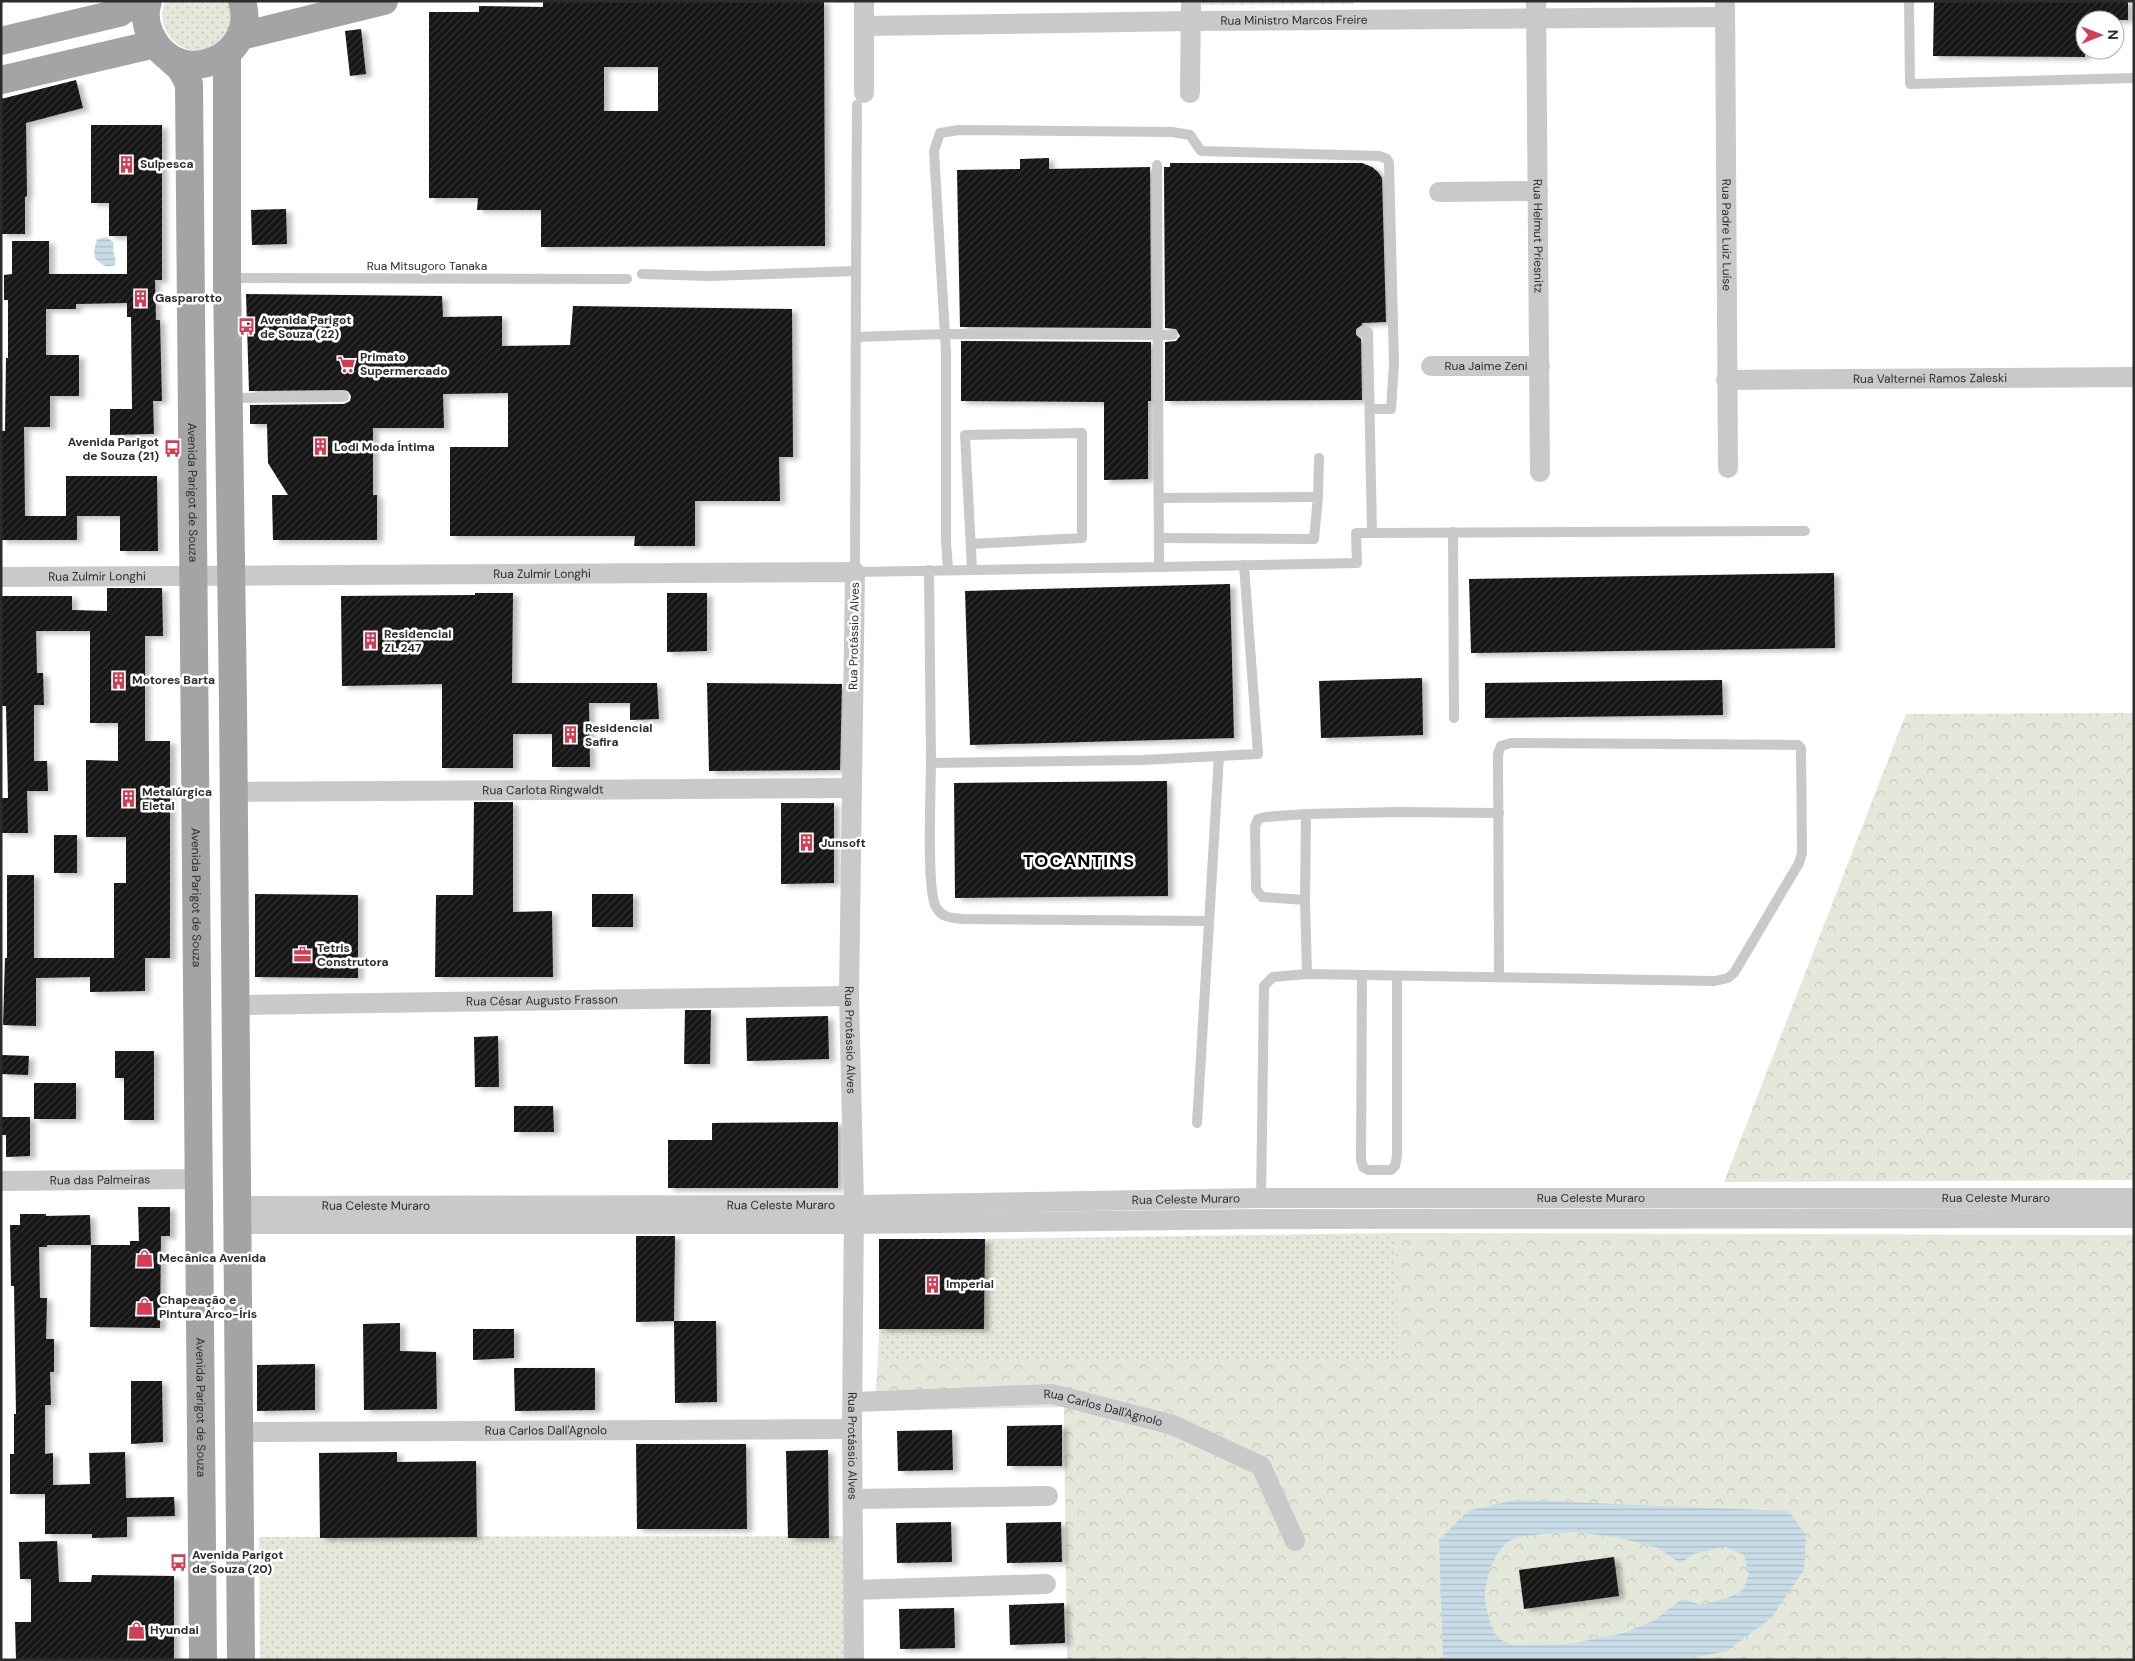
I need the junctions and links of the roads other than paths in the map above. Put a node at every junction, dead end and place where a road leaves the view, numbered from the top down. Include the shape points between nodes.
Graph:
1 (138, 1) edge
2 (148, 1) edge
3 (242, 1) edge
4 (384, 1) edge
5 (864, 1) edge
6 (1191, 1) edge
7 (1908, 1) edge
8 (1725, 9) edge
9 (1358, 10) edge
10 (1536, 10) edge
11 (1191, 21) junction
12 (864, 26) junction
13 (1, 42) edge
14 (234, 45) junction
15 (160, 50) junction
16 (2134, 78) edge
17 (1, 80) edge
18 (1190, 93) dead end
19 (860, 99) joint
20 (1157, 166) dead end
21 (1538, 191) junction
22 (1439, 192) dead end
23 (856, 271) junction
24 (642, 274) dead end
25 (227, 278) junction
26 (627, 279) dead end
27 (1362, 332) dead end
28 (945, 334) junction
29 (1173, 335) dead end
30 (1158, 336) junction
31 (856, 337) junction
32 (1431, 366) dead end
33 (1540, 366) junction
34 (2134, 377) edge
35 (1726, 380) junction
36 (344, 397) dead end
37 (228, 398) junction
38 (1370, 409) junction
39 (1319, 458) dead end
40 (1728, 468) dead end
41 (1540, 472) dead end
42 (194, 474) junction
43 (1318, 497) junction
44 (1159, 498) junction
45 (1453, 532) junction
46 (1805, 532) dead end
47 (1372, 533) junction
48 (1159, 538) junction
49 (971, 544) junction
50 (1244, 565) junction
51 (1159, 567) junction
52 (948, 569) junction
53 (972, 569) junction
54 (929, 570) junction
55 (855, 572) junction
56 (230, 575) junction
57 (194, 576) junction
58 (1, 577) edge
59 (233, 703) junction
60 (1454, 718) dead end
61 (1219, 756) junction
62 (932, 763) junction
63 (852, 788) junction
64 (234, 792) junction
65 (1499, 813) junction
66 (1306, 814) junction
67 (1305, 900) junction
68 (1208, 921) junction
69 (1307, 974) junction
70 (1362, 975) junction
71 (1397, 976) junction
72 (1499, 978) junction
73 (849, 996) junction
74 (236, 1005) junction
75 (198, 1063) junction
76 (1196, 1123) dead end
77 (237, 1167) junction
78 (199, 1179) junction
79 (1, 1181) edge
80 (1261, 1198) junction
81 (2134, 1198) edge
82 (199, 1213) junction
83 (237, 1215) junction
84 (853, 1215) junction
85 (2134, 1218) edge
86 (1260, 1220) junction
87 (238, 1292) junction
88 (854, 1402) junction
89 (852, 1429) junction
90 (238, 1432) junction
91 (1048, 1496) dead end
92 (853, 1499) junction
93 (1295, 1541) dead end
94 (1046, 1584) dead end
95 (853, 1590) junction
96 (203, 1608) junction
97 (203, 1660) edge
98 (231, 1660) edge
99 (241, 1660) edge
100 (854, 1660) edge

1 - 13 main road via 119,13
2 - 15 main road via 148,32
3 - 14 main road via 244,23
4 - 14 main road
5 - 12 street
6 - 11 street
7 - 16 lane via 1910,84
8 - 10 street, Rua Ministro Marcos Freire
8 - 35 street, Rua Padre Luiz Luíse
9 - 10 street, Rua Ministro Marcos Freire
9 - 11 street, Rua Ministro Marcos Freire
10 - 21 street, Rua Helmut Priesnitz
11 - 12 street, Rua Ministro Marcos Freire
11 - 18 street
12 - 19 street
14 - 15 main road via 214,62 191,65 178,62
14 - 25 main road
15 - 17 main road
15 - 42 main road, Avenida Parigot de Souza via 181,69 189,84
19 - 23 lane, Rua Protássio Alves
20 - 30 lane
21 - 22 street
21 - 33 street, Rua Helmut Priesnitz
23 - 24 lane via 709,276
23 - 31 lane, Rua Protássio Alves
25 - 26 lane, Rua Mitsugoro Tanaka
25 - 37 main road
27 - 38 lane via 1368,332
28 - 30 lane
28 - 31 lane
28 - 38 lane via 934,151 940,133 959,130 1172,132 1190,135 1201,151 1379,156 1389,162 1394,363 1391,408
28 - 52 lane
29 - 30 lane
30 - 44 lane
31 - 55 lane, Rua Protássio Alves
32 - 33 street, Rua Jaime Zeni
33 - 41 street, Rua Helmut Priesnitz
34 - 35 street, Rua Valternei Ramos Zaleski
35 - 40 street, Rua Padre Luiz Luíse
36 - 37 lane
37 - 56 main road
38 - 47 lane
39 - 43 lane
42 - 56 main road via 201,501 205,562 214,570
42 - 57 main road, Avenida Parigot de Souza
43 - 44 lane
43 - 48 lane via 1314,539
44 - 48 lane
45 - 46 lane
45 - 47 lane
45 - 60 lane
47 - 50 lane via 1356,532 1356,563
48 - 51 lane
49 - 49 lane via 965,435 1082,433 1082,538
49 - 53 lane
50 - 51 lane
50 - 61 lane via 1258,754
51 - 53 lane
52 - 53 lane
52 - 54 lane
54 - 55 lane
54 - 62 lane
55 - 56 street, Rua Zulmir Longhi
55 - 63 street, Rua Protássio Alves
56 - 57 street, Rua Zulmir Longhi
56 - 59 main road
57 - 58 street, Rua Zulmir Longhi
57 - 59 main road via 212,582 219,590 220,661
57 - 75 main road, Avenida Parigot de Souza
59 - 64 main road
61 - 62 lane
61 - 68 lane
62 - 68 lane via 933,899 934,906 948,918
63 - 64 street, Rua Carlota Ringwaldt
63 - 73 street, Rua Protássio Alves
64 - 74 main road
65 - 66 lane
65 - 72 lane
65 - 72 lane via 1498,754 1501,746 1511,743 1794,744 1801,748 1802,853 1799,863 1728,978 1715,981
66 - 67 lane
66 - 67 lane via 1265,817 1258,819 1255,828 1256,889 1262,897
67 - 69 lane
68 - 76 lane
69 - 70 lane
69 - 80 lane via 1274,977 1264,986
70 - 71 lane
70 - 71 lane via 1361,1160 1368,1170 1391,1170 1398,1156
71 - 72 lane
73 - 74 street, Rua César Augusto Frasson
73 - 84 street, Rua Protássio Alves
74 - 77 main road
75 - 77 main road via 204,1054 211,1052 223,1061 225,1126
75 - 78 main road, Avenida Parigot de Souza
77 - 83 main road
78 - 79 street, Rua das Palmeiras
78 - 82 main road, Avenida Parigot de Souza
80 - 81 street, Rua Celeste Muraro
80 - 84 street, Rua Celeste Muraro
80 - 86 lane
82 - 87 main road via 209,1249 210,1315 214,1321 220,1322 228,1317
82 - 96 main road, Avenida Parigot de Souza
83 - 84 street, Rua Celeste Muraro
83 - 87 main road
84 - 86 street, Rua Celeste Muraro
84 - 88 street, Rua Protássio Alves
85 - 86 street, Rua Celeste Muraro
87 - 90 main road
88 - 89 street, Rua Protássio Alves
88 - 93 street, Rua Carlos Dall'Agnolo via 1052,1394 1173,1425 1261,1466
89 - 90 street, Rua Carlos Dall'Agnolo
89 - 92 street, Rua Protássio Alves
90 - 99 main road
91 - 92 street
92 - 95 street, Rua Protássio Alves
94 - 95 street
95 - 100 street, Rua Protássio Alves
96 - 97 main road, Avenida Parigot de Souza
96 - 98 main road via 214,1594 220,1594 228,1602

